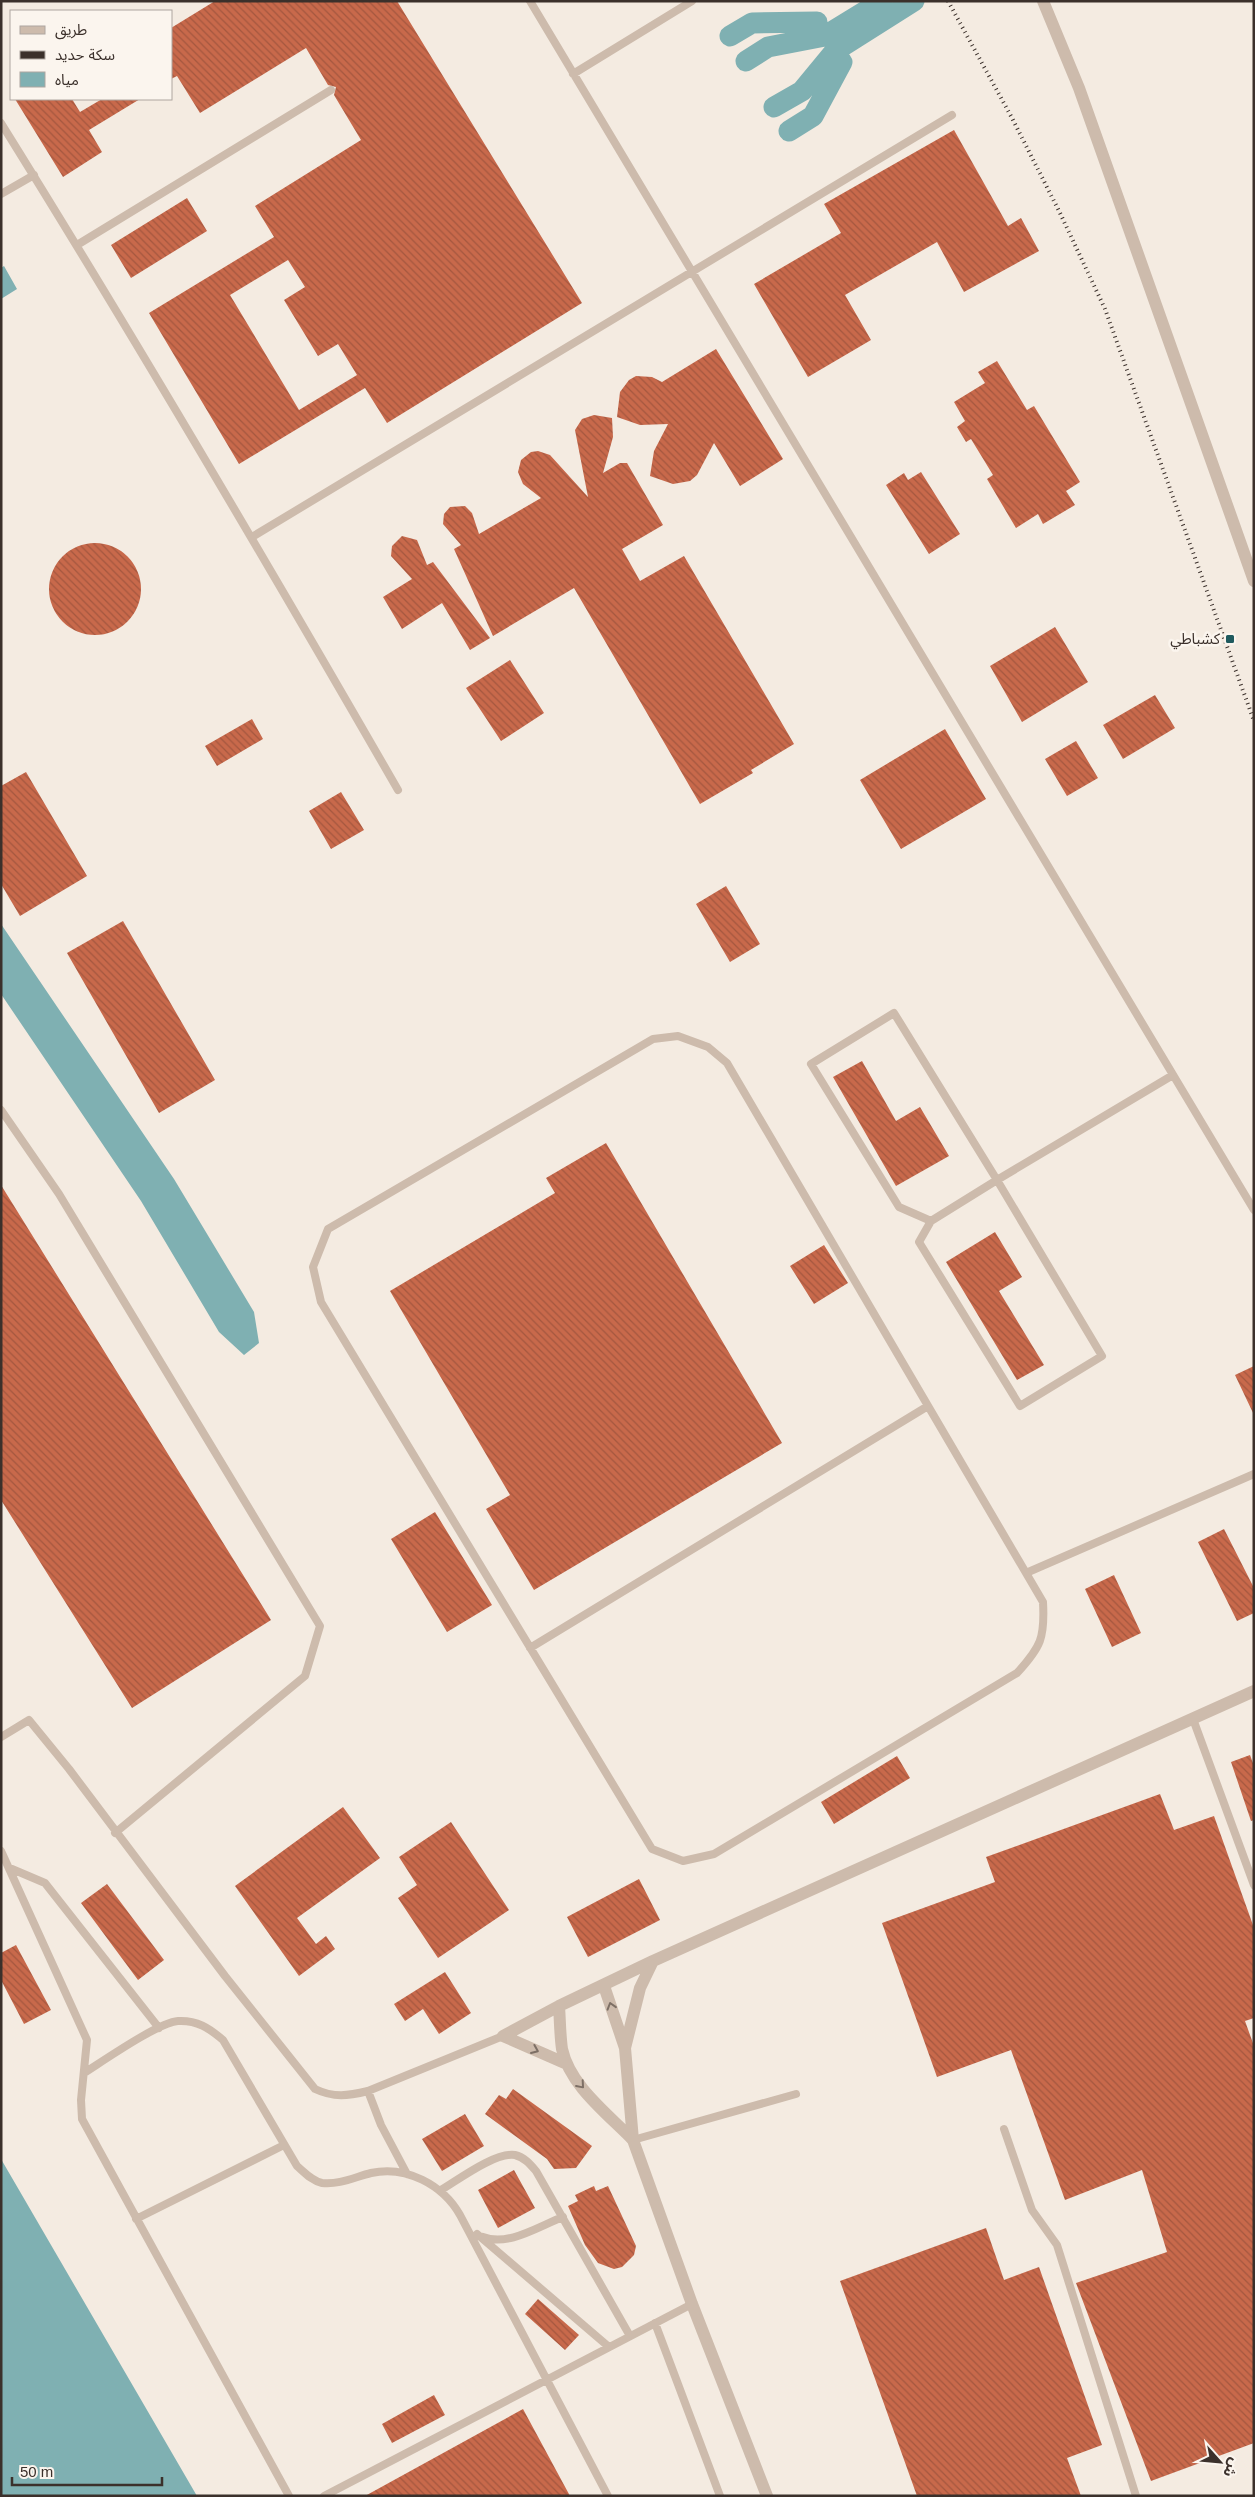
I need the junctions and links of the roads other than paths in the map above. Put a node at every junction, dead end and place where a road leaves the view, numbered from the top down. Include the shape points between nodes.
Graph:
1 (530, 1) edge
2 (692, 1) edge
3 (1043, 1) edge
4 (573, 74) junction
5 (331, 90) dead end
6 (952, 115) dead end
7 (1, 123) edge
8 (34, 175) junction
9 (1, 194) edge
10 (77, 245) junction
11 (692, 272) junction
12 (252, 538) junction
13 (1254, 581) edge
14 (398, 790) dead end
15 (1172, 1075) junction
16 (1, 1110) edge
17 (997, 1180) junction
18 (1254, 1210) edge
19 (931, 1221) junction
20 (928, 1406) junction
21 (1254, 1474) edge
22 (1026, 1573) junction
23 (530, 1648) junction
24 (1254, 1691) edge
25 (1193, 1719) junction
26 (1, 1737) edge
27 (115, 1833) junction
28 (1, 1851) edge
29 (12, 1870) junction
30 (1254, 1886) edge
31 (654, 1961) junction
32 (604, 1986) junction
33 (559, 2006) junction
34 (159, 2028) junction
35 (503, 2036) junction
36 (625, 2048) junction
37 (567, 2064) junction
38 (84, 2073) junction
39 (368, 2091) junction
40 (796, 2094) dead end
41 (1004, 2129) dead end
42 (633, 2140) junction
43 (284, 2145) junction
44 (407, 2174) junction
45 (441, 2190) junction
46 (460, 2215) junction
47 (563, 2217) junction
48 (136, 2219) junction
49 (477, 2234) junction
50 (692, 2304) junction
51 (655, 2323) junction
52 (630, 2336) junction
53 (608, 2347) junction
54 (548, 2379) junction
55 (289, 2496) edge
56 (324, 2496) edge
57 (608, 2496) edge
58 (720, 2496) edge
59 (767, 2496) edge
60 (1136, 2496) edge

1 - 4 lane
2 - 4 lane
3 - 13 street via 1079,88
4 - 11 lane
5 - 10 lane
6 - 11 lane
7 - 8 lane
8 - 9 lane
8 - 10 lane
10 - 12 lane
11 - 12 lane
11 - 15 lane
12 - 14 lane
15 - 17 lane
15 - 18 lane
16 - 27 lane via 59,1194 320,1626 305,1676
17 - 19 lane
17 - 19 lane via 894,1014 811,1064 899,1207
17 - 19 lane via 1102,1356 1020,1406 919,1242
20 - 22 lane
20 - 23 lane
20 - 23 lane via 727,1063 708,1047 678,1036 652,1039 328,1229 313,1266 321,1302
21 - 22 lane
22 - 23 lane via 1043,1602 1045,1629 1034,1654 1017,1673 714,1854 683,1861 652,1849
24 - 25 street
25 - 30 lane
25 - 31 street
26 - 27 lane via 30,1720
27 - 39 lane via 315,2089 330,2096
28 - 29 lane
29 - 34 lane via 45,1883
29 - 38 lane via 87,2040
31 - 32 street
31 - 36 street via 640,1988
32 - 33 street
36 -> 32 street
33 - 35 street
33 - 37 street via 562,2049
34 - 38 lane
34 - 43 lane via 176,2021 194,2022 223,2040
35 -> 37 street
35 - 39 lane
36 - 42 street
37 -> 42 street via 577,2082
38 - 48 lane via 82,2119
39 - 44 lane via 381,2125
40 - 42 lane
41 - 60 lane via 1032,2210 1057,2245
42 - 50 street
43 - 44 lane via 297,2166 320,2182 335,2183 386,2171
43 - 48 lane
44 - 45 lane
45 - 46 lane
45 - 47 lane via 500,2156 514,2155 527,2160 536,2171
46 - 49 lane
46 - 54 lane
47 - 49 lane via 508,2239 489,2239
47 - 52 lane
48 - 55 lane
49 - 53 lane
50 - 51 lane
50 - 59 street
51 - 52 lane
51 - 58 lane
52 - 53 lane
53 - 54 lane
54 - 56 lane
54 - 57 lane

